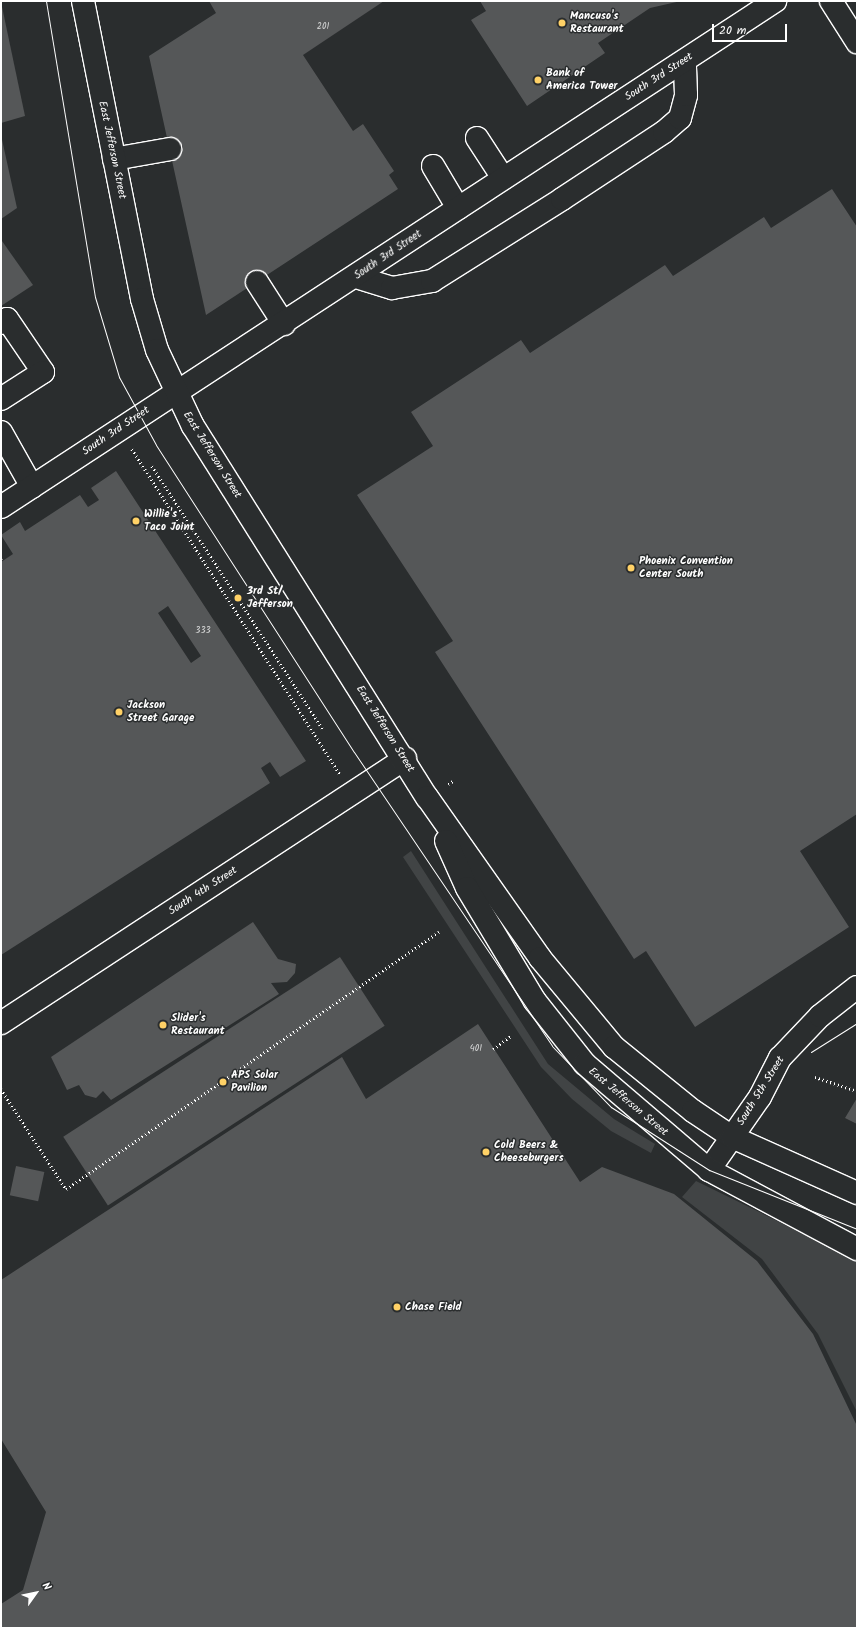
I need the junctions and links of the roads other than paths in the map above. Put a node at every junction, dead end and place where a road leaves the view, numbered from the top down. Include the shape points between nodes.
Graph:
1 (83, 1) edge
2 (775, 1) edge
3 (831, 1) edge
4 (857, 42) edge
5 (685, 61) junction
6 (477, 138) dead end
7 (170, 149) dead end
8 (114, 159) junction
9 (433, 166) dead end
10 (503, 178) junction
11 (458, 208) junction
12 (356, 277) junction
13 (257, 282) dead end
14 (1, 323) edge
15 (284, 324) junction
16 (175, 391) junction
17 (1, 399) edge
18 (1, 432) edge
19 (1, 456) edge
20 (27, 490) junction
21 (1, 508) edge
22 (405, 759) junction
23 (427, 797) junction
24 (857, 987) edge
25 (1, 1023) edge
26 (732, 1137) junction
27 (709, 1170) junction
28 (857, 1193) edge
29 (857, 1249) edge

1 - 8 main road, East Jefferson Street
2 - 5 main road, South 3rd Street
3 - 4 main road
5 - 10 main road, South 3rd Street
5 - 12 main road via 686,95 680,118 664,132 538,215 432,281 392,288
6 - 10 main road
7 - 8 main road
8 - 16 main road, East Jefferson Street via 142,299 157,350
9 - 11 main road
10 - 11 main road, South 3rd Street
11 - 12 main road, South 3rd Street
12 - 15 main road, South 3rd Street
13 - 15 main road
14 - 17 main road via 7,319 42,372
15 - 16 main road, South 3rd Street
16 - 20 main road, South 3rd Street
16 - 22 main road, East Jefferson Street via 192,426
18 - 20 main road
19 - 20 main road
20 - 21 main road, South 3rd Street
22 - 23 main road, East Jefferson Street
22 - 25 main road, South 4th Street
23 - 26 main road, East Jefferson Street via 581,1010 614,1047 693,1111
23 - 27 main road, East Jefferson Street via 467,888 535,1001 585,1064
24 - 26 main road, South 5th Street via 820,1016 780,1058 760,1097
26 - 27 main road, South 5th Street
26 - 28 main road, East Jefferson Street
27 - 29 main road, East Jefferson Street

